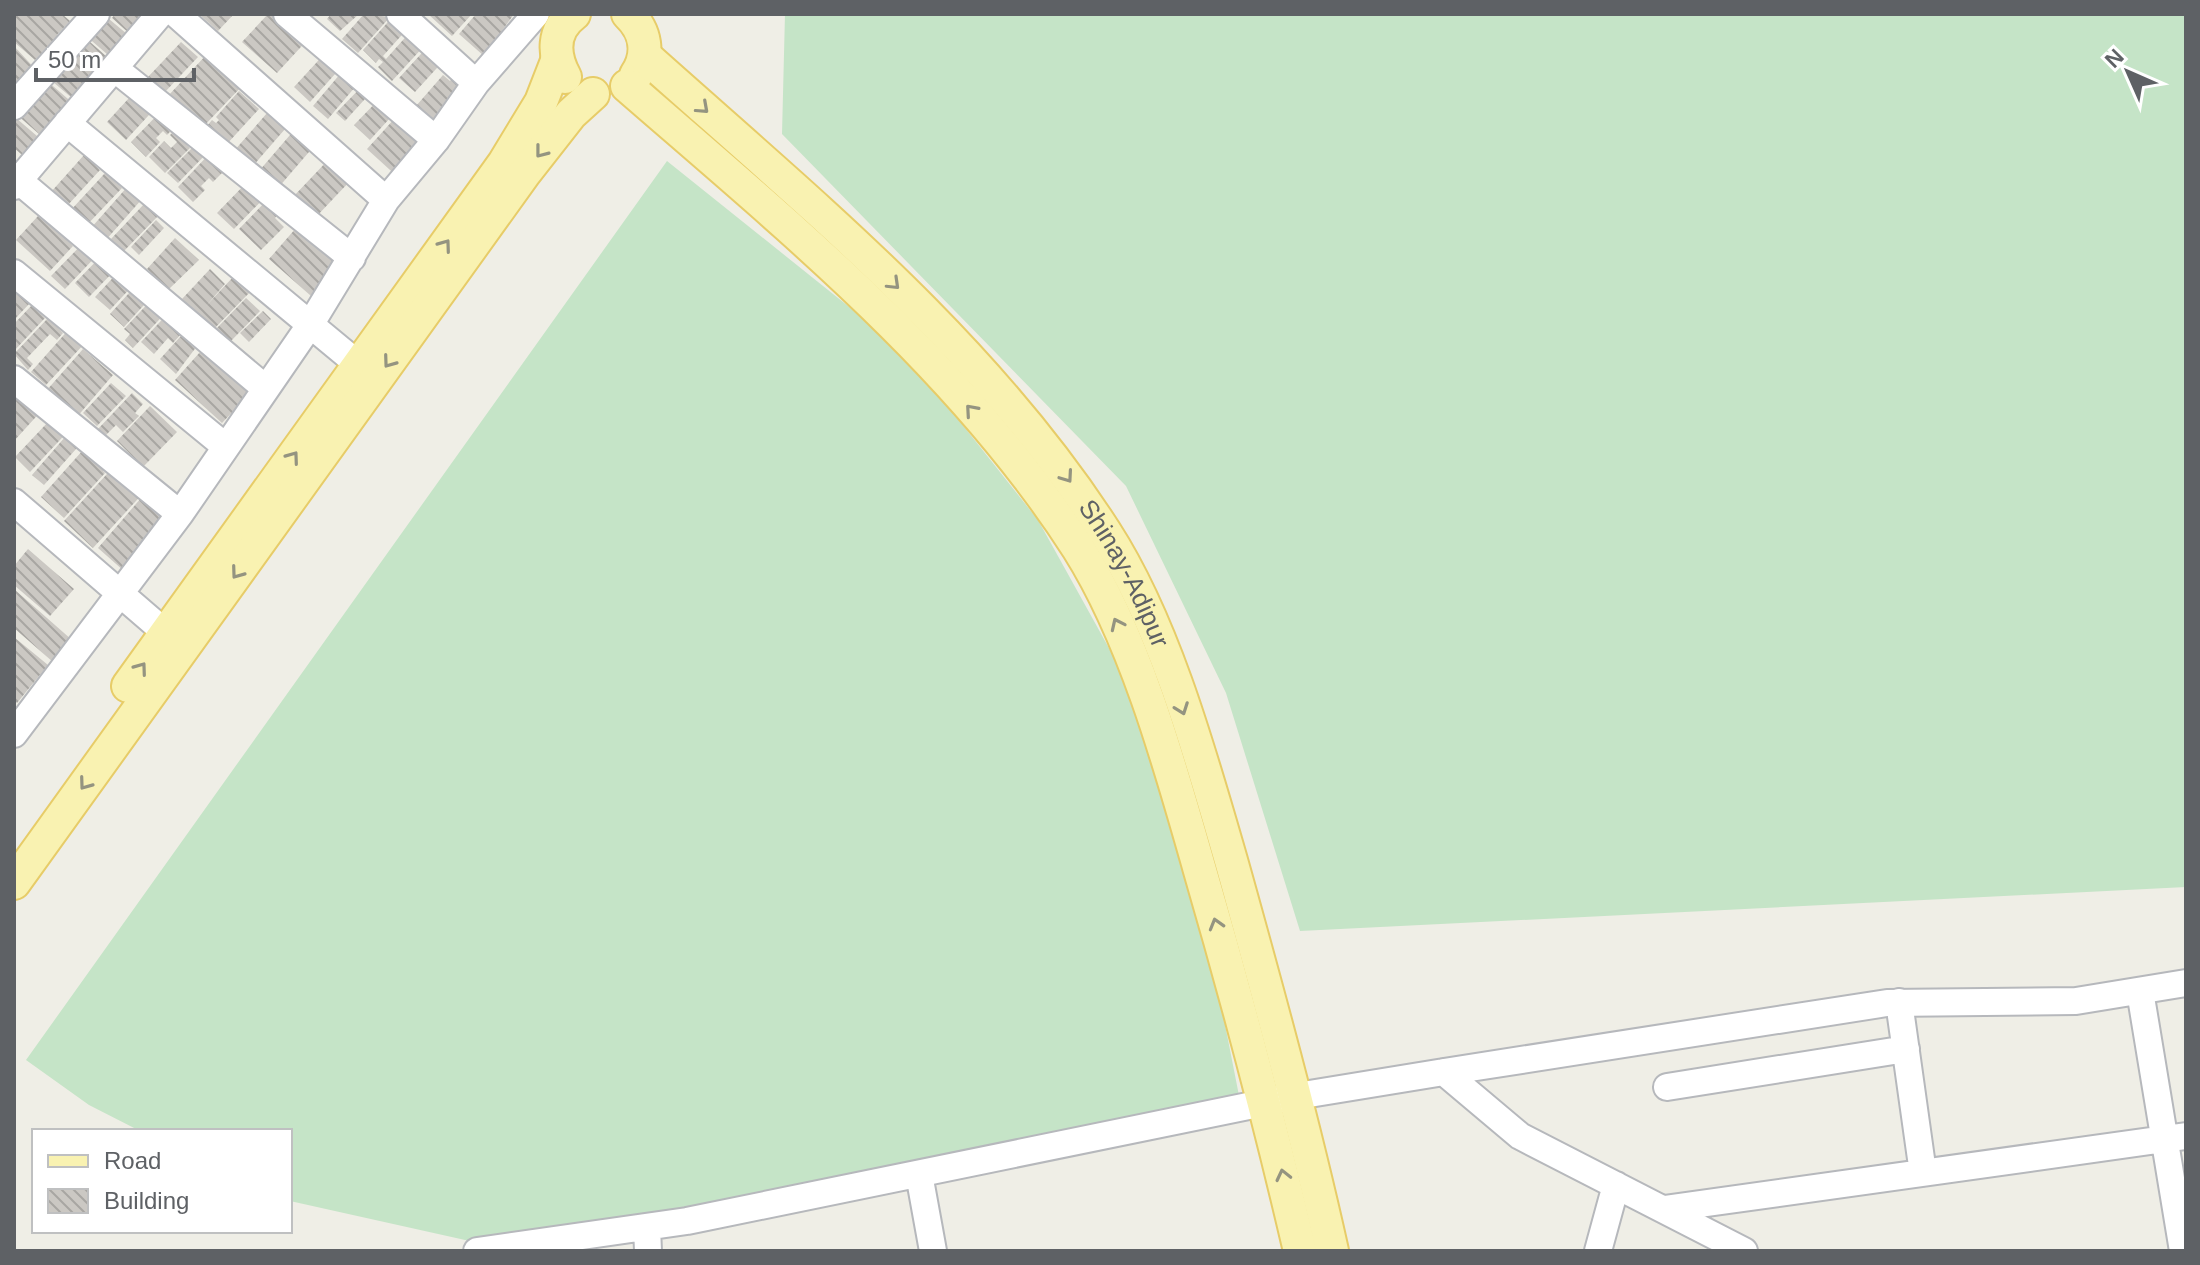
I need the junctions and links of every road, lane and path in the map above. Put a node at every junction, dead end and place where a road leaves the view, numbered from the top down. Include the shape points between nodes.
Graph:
1 (96, 14) edge
2 (160, 14) edge
3 (176, 14) edge
4 (287, 14) edge
5 (400, 14) edge
6 (536, 14) edge
7 (569, 15) edge
8 (642, 30) edge
9 (557, 61) junction
10 (114, 68) junction
11 (476, 83) junction
12 (627, 86) junction
13 (593, 94) junction
14 (14, 106) edge
15 (67, 123) junction
16 (436, 140) junction
17 (16, 183) edge
18 (386, 200) junction
19 (352, 258) junction
20 (14, 273) edge
21 (310, 325) junction
22 (359, 365) junction
23 (14, 379) edge
24 (265, 388) junction
25 (226, 447) junction
26 (14, 502) edge
27 (180, 514) junction
28 (121, 594) junction
29 (174, 641) junction
30 (17, 723) edge
31 (14, 845) edge
32 (14, 883) edge
33 (2186, 983) edge
34 (2140, 991) junction
35 (1899, 1002) junction
36 (1906, 1049) junction
37 (1444, 1072) junction
38 (1667, 1087) dead end
39 (1297, 1096) junction
40 (1266, 1103) junction
41 (2175, 1138) edge
42 (1923, 1173) junction
43 (919, 1174) junction
44 (1616, 1185) junction
45 (1664, 1209) junction
46 (648, 1239) edge
47 (477, 1251) edge
48 (933, 1251) edge
49 (1300, 1251) edge
50 (1332, 1251) edge
51 (1598, 1251) edge
52 (1744, 1251) edge
53 (2183, 1251) edge

1 - 14 street
2 - 10 street
3 - 18 street
4 - 16 street
5 - 11 street
6 - 11 street
7 - 9 main road via 560,31
8 - 12 main road via 639,72
8 -> 39 main road, Shinay-Adipur via 967,356 1044,445 1106,534 1149,618 1206,775
9 - 13 main road via 564,76
22 -> 9 main road via 504,163 541,102
10 - 15 street
10 - 19 street
11 - 16 street
12 - 13 main road
40 -> 12 main road, Shinay-Adipur via 1176,785 1120,631 1079,550 1019,465 944,378 788,226
13 -> 29 main road via 524,174
15 - 17 street
15 - 21 street
16 - 18 street
17 - 24 street
18 - 19 street
19 - 21 street
20 - 25 street
21 - 22 street
21 - 24 street
29 -> 22 main road
23 - 27 street
24 - 25 street
25 - 27 street
26 - 28 street
27 - 28 street
28 - 29 street
28 - 30 street
31 -> 29 main road
29 -> 32 main road
33 - 34 street
34 - 35 street via 2076,1001
34 - 41 street
35 - 36 street
35 - 37 street
36 - 38 street
36 - 42 street
37 - 39 street
37 - 44 street via 1520,1136
39 - 40 street
39 - 50 main road, Shinay-Adipur
40 - 43 street
49 -> 40 main road, Shinay-Adipur
41 - 42 street
41 - 53 street
42 - 45 street
43 - 46 street
43 - 48 street
44 - 45 street
44 - 51 street
45 - 52 street
46 - 47 street

